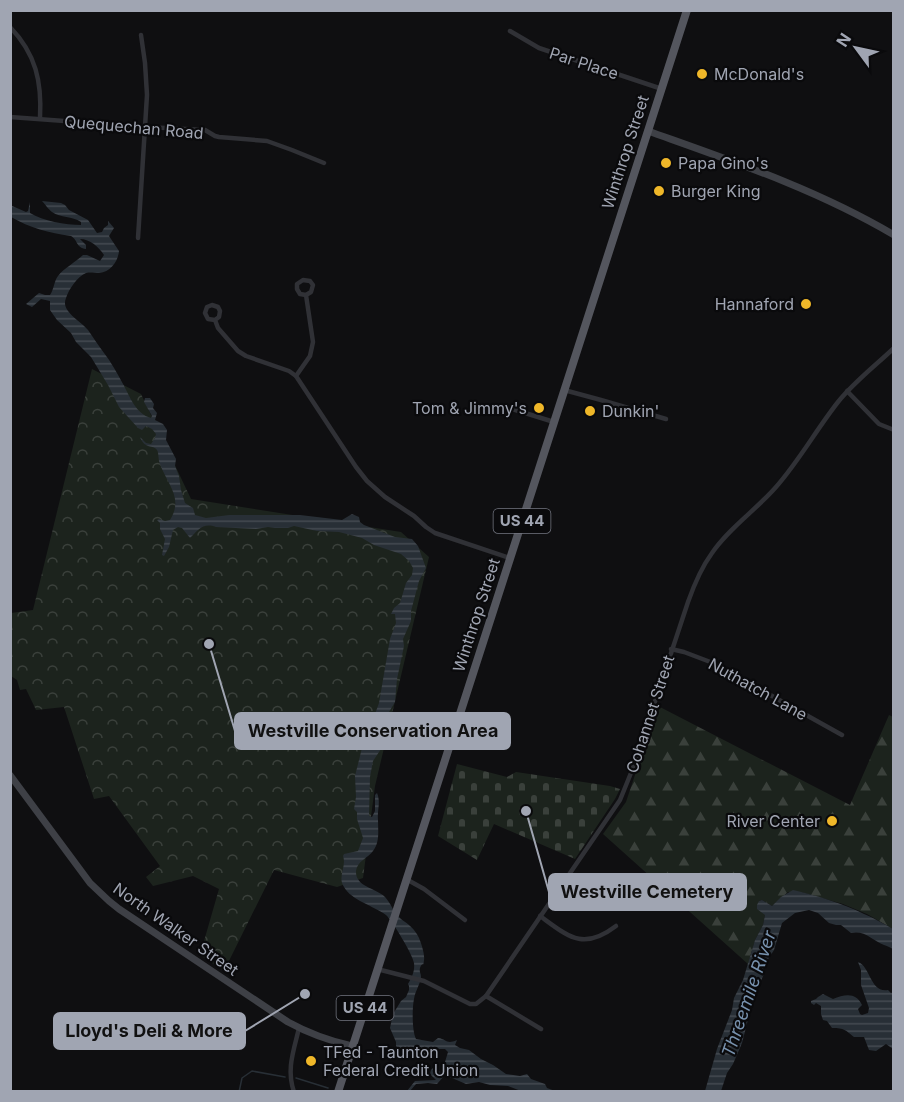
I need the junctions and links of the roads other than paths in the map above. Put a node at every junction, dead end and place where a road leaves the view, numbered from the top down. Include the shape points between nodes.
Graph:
1 (687, 10) edge
2 (10, 27) edge
3 (510, 31) dead end
4 (141, 35) dead end
5 (662, 89) junction
6 (10, 117) edge
7 (40, 118) junction
8 (146, 127) junction
9 (648, 131) junction
10 (324, 163) dead end
11 (894, 235) edge
12 (138, 238) dead end
13 (306, 295) dead end
14 (215, 320) dead end
15 (894, 348) edge
16 (297, 376) junction
17 (564, 390) junction
18 (847, 391) junction
19 (509, 408) dead end
20 (666, 419) dead end
21 (554, 422) junction
22 (894, 430) edge
23 (510, 558) junction
24 (671, 650) junction
25 (842, 735) dead end
26 (10, 775) edge
27 (406, 879) junction
28 (540, 916) junction
29 (465, 920) dead end
30 (616, 926) dead end
31 (377, 969) junction
32 (486, 996) junction
33 (299, 1028) junction
34 (541, 1029) dead end
35 (352, 1046) junction
36 (294, 1092) edge
37 (338, 1092) edge

1 - 5 highway, Winthrop Street / US 44
2 - 7 street via 27,48 36,69
3 - 5 street, Par Place via 539,48
4 - 8 street via 147,82
5 - 9 highway, Winthrop Street / US 44
6 - 7 street, Quequechan Road
7 - 8 street, Quequechan Road
8 - 10 street, Quequechan Road via 205,130 219,137 267,141
8 - 12 street
9 - 11 main road via 795,185
9 - 17 highway, Winthrop Street / US 44
13 - 16 street via 314,342
14 - 16 street via 238,351
15 - 18 street, Cohannet Street
16 - 23 street via 356,467 377,491 430,531
17 - 20 street
17 - 21 highway, Winthrop Street / US 44
18 - 22 street via 879,424
18 - 24 street, Cohannet Street via 782,480 712,553 696,579
19 - 21 street
21 - 23 highway, Winthrop Street / US 44
23 - 27 highway, Winthrop Street / US 44
24 - 25 street, Nuthatch Lane via 713,663
24 - 28 street, Cohannet Street via 620,800
26 - 33 main road, North Walker Street via 90,882 109,901
27 - 29 street
27 - 31 highway, Winthrop Street / US 44
28 - 30 street via 577,939 603,936
28 - 32 street, Cohannet Street
31 - 32 street via 422,980 470,1004
31 - 35 highway, Winthrop Street / US 44
32 - 34 street
33 - 35 main road, North Walker Street
33 - 36 street via 290,1067
35 - 37 highway, Winthrop Street / US 44

